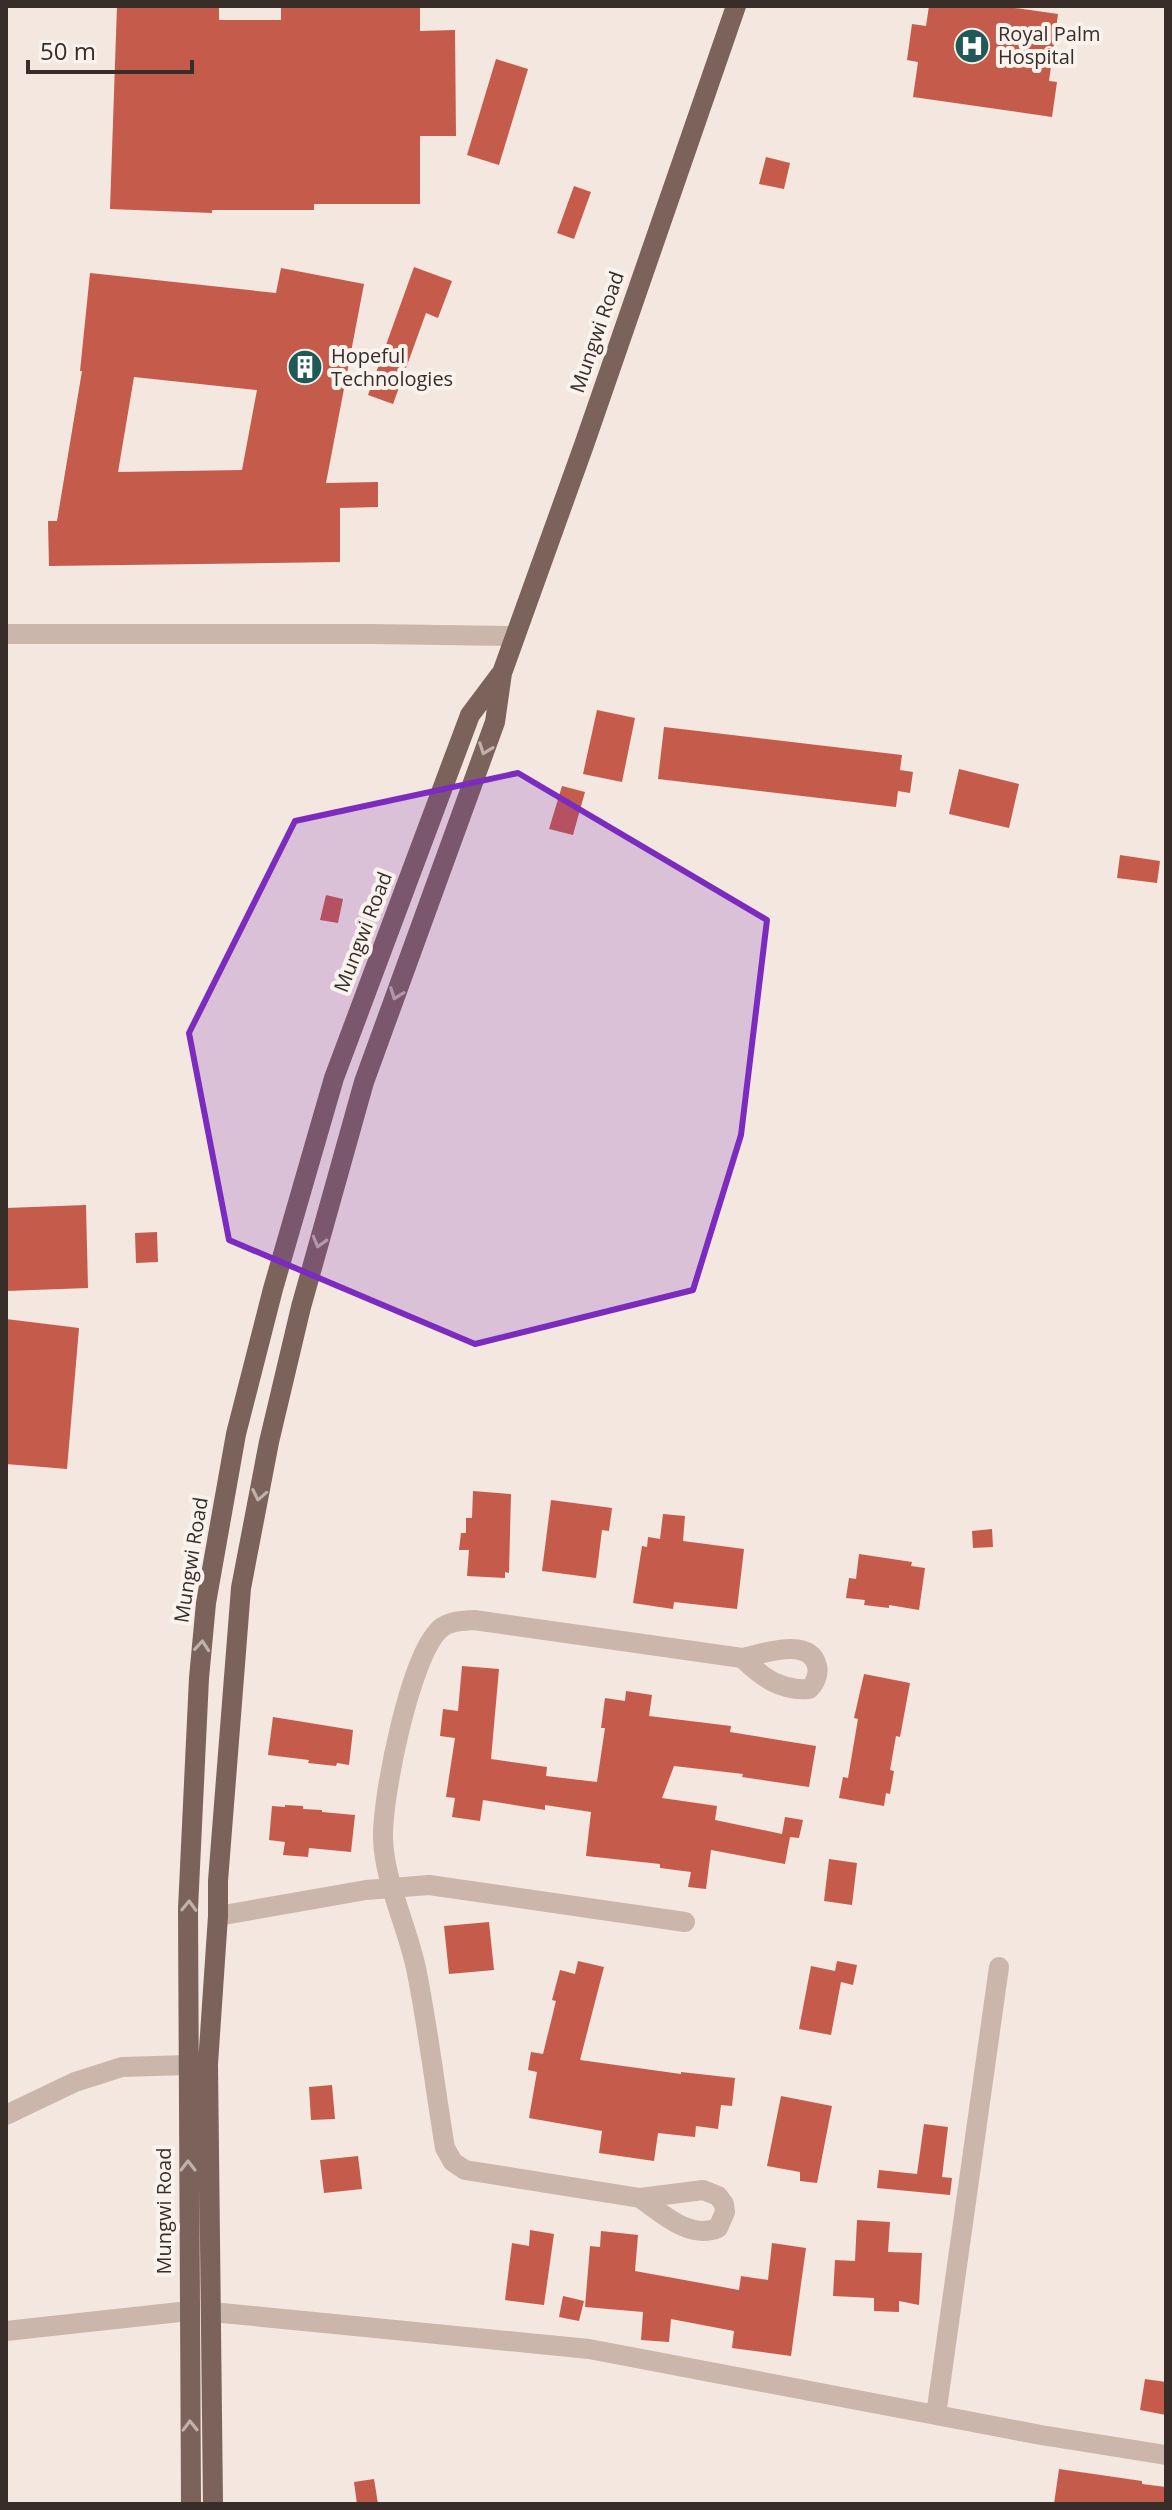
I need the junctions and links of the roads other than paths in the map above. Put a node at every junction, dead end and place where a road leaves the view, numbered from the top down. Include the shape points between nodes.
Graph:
1 (736, 6) edge
2 (6, 634) edge
3 (515, 636) junction
4 (502, 673) junction
5 (742, 1658) dead end
6 (393, 1887) junction
7 (218, 1916) junction
8 (685, 1922) dead end
9 (999, 1967) dead end
10 (187, 2065) junction
11 (6, 2115) edge
12 (640, 2198) dead end
13 (189, 2311) junction
14 (212, 2312) junction
15 (6, 2331) edge
16 (936, 2415) junction
17 (1166, 2455) edge
18 (191, 2504) edge
19 (213, 2504) edge

1 - 3 main road, Mungwi Road
2 - 3 street
3 - 4 main road, Mungwi Road
4 -> 7 main road, Mungwi Road via 495,722 364,1082 269,1442 241,1588
10 -> 4 main road, Mungwi Road via 199,1678 206,1603 236,1434 334,1078 470,715
5 - 6 street via 474,1620 448,1623 425,1650 403,1714 383,1836
6 - 7 street
6 - 8 street via 429,1885
6 - 12 street via 416,1967 445,2148 453,2162 465,2170
7 - 14 main road, Mungwi Road via 208,2064
9 - 16 street
10 - 11 street via 122,2067 75,2082
13 -> 10 main road, Mungwi Road
13 - 15 street
18 -> 13 main road, Mungwi Road
14 - 16 street via 589,2349
14 - 19 main road, Mungwi Road
16 - 17 street

